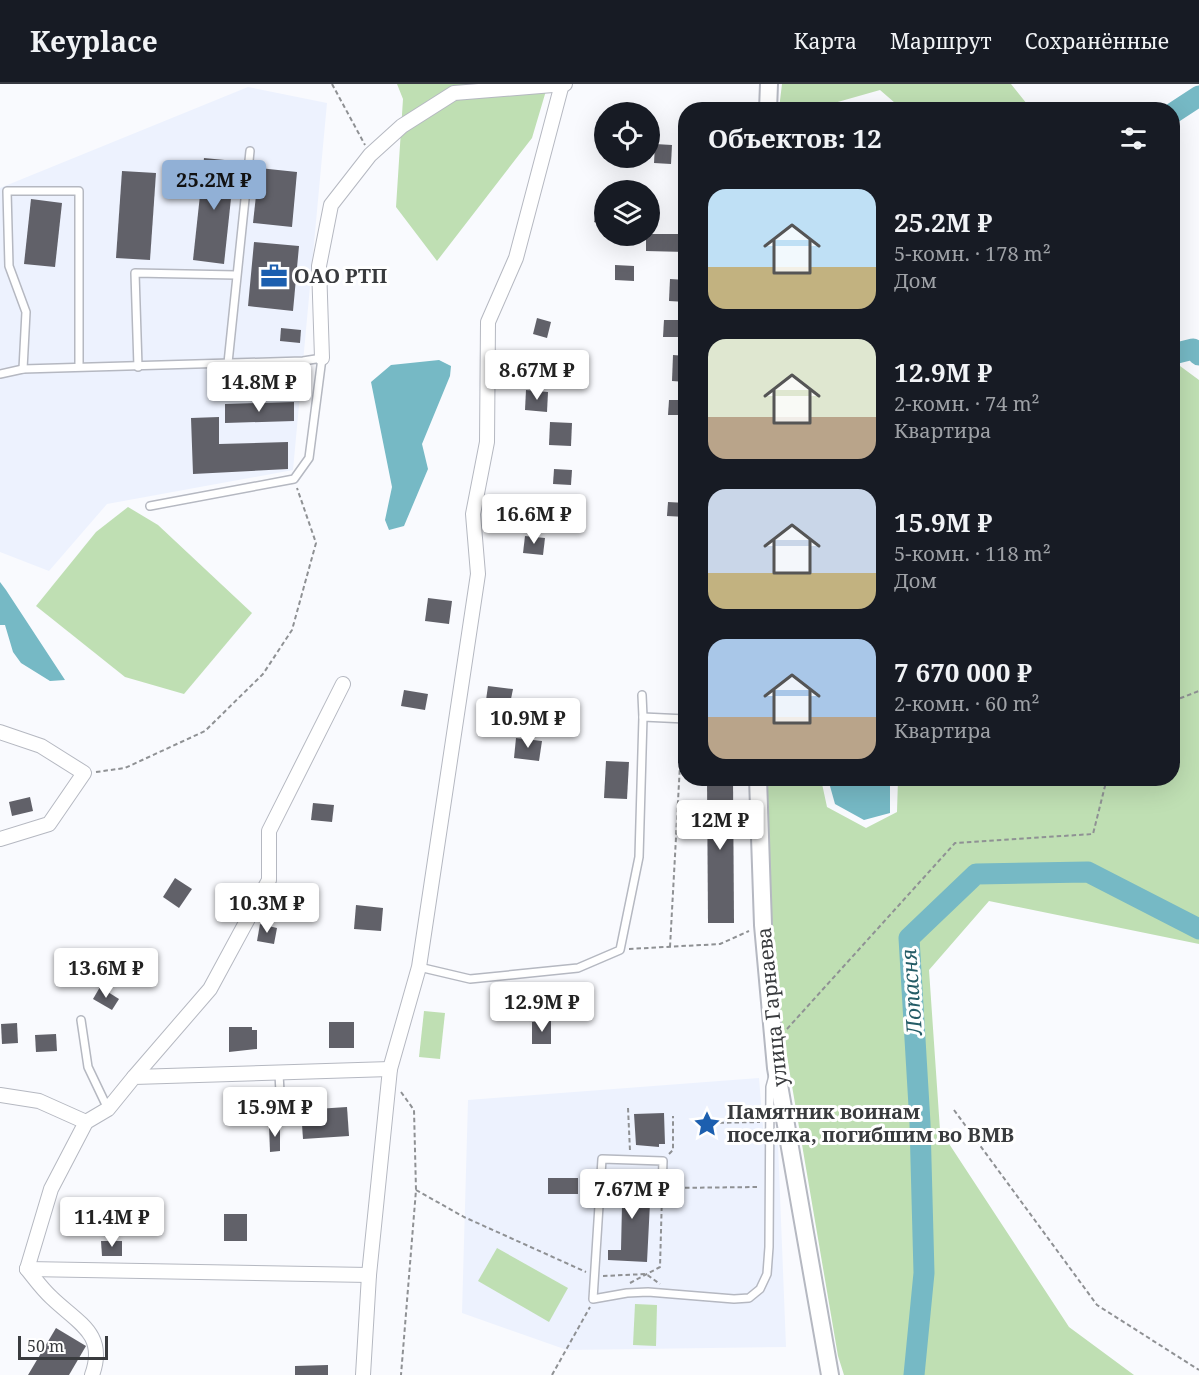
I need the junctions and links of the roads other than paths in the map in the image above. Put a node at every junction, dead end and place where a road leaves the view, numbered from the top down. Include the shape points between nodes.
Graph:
1 (563, 84) edge
2 (769, 84) edge
3 (768, 102) edge
4 (250, 151) dead end
5 (236, 275) junction
6 (322, 358) junction
7 (228, 363) junction
8 (78, 366) junction
9 (138, 367) junction
10 (23, 369) junction
11 (0, 374) edge
12 (150, 506) dead end
13 (343, 684) dead end
14 (642, 695) dead end
15 (643, 717) junction
16 (678, 719) edge
17 (0, 732) edge
18 (758, 786) edge
19 (0, 838) edge
20 (419, 967) junction
21 (81, 1020) dead end
22 (776, 1068) junction
23 (390, 1069) junction
24 (279, 1074) junction
25 (134, 1077) junction
26 (280, 1092) dead end
27 (0, 1095) edge
28 (108, 1109) junction
29 (86, 1122) junction
30 (662, 1188) road end
31 (27, 1269) junction
32 (369, 1275) junction
33 (92, 1375) edge
34 (363, 1375) edge
35 (830, 1375) edge

1 - 6 street via 454,93 402,126 370,155 331,205 319,266
1 - 20 street via 516,258 488,322 487,442 473,514 478,574
2 - 3 street
4 - 5 lane
5 - 7 lane
5 - 9 lane via 135,273
6 - 7 lane
6 - 12 lane via 309,458 294,479
7 - 9 lane
8 - 9 lane
8 - 10 lane
8 - 10 lane via 79,191 7,191 9,266 26,312
10 - 11 lane
13 - 25 street via 269,831 269,880 210,989
14 - 15 lane
15 - 16 lane
15 - 20 lane via 639,857 620,950 578,968 470,979
17 - 19 street via 41,746 84,773 49,824
18 - 22 street, улица Гарнаева via 763,925
20 - 23 street
21 - 28 lane via 88,1067
22 - 30 lane via 770,1087 769,1247 767,1274 760,1289 749,1298 734,1299 627,1293 593,1299 602,1159 663,1161
22 - 35 street, улица Гарнаева
23 - 24 street
23 - 32 street
24 - 25 street
24 - 26 lane
25 - 28 street
27 - 29 street via 39,1101
28 - 29 street
29 - 31 street via 51,1189
31 - 32 street
31 - 33 street via 51,1297 91,1332 97,1360
32 - 34 street

